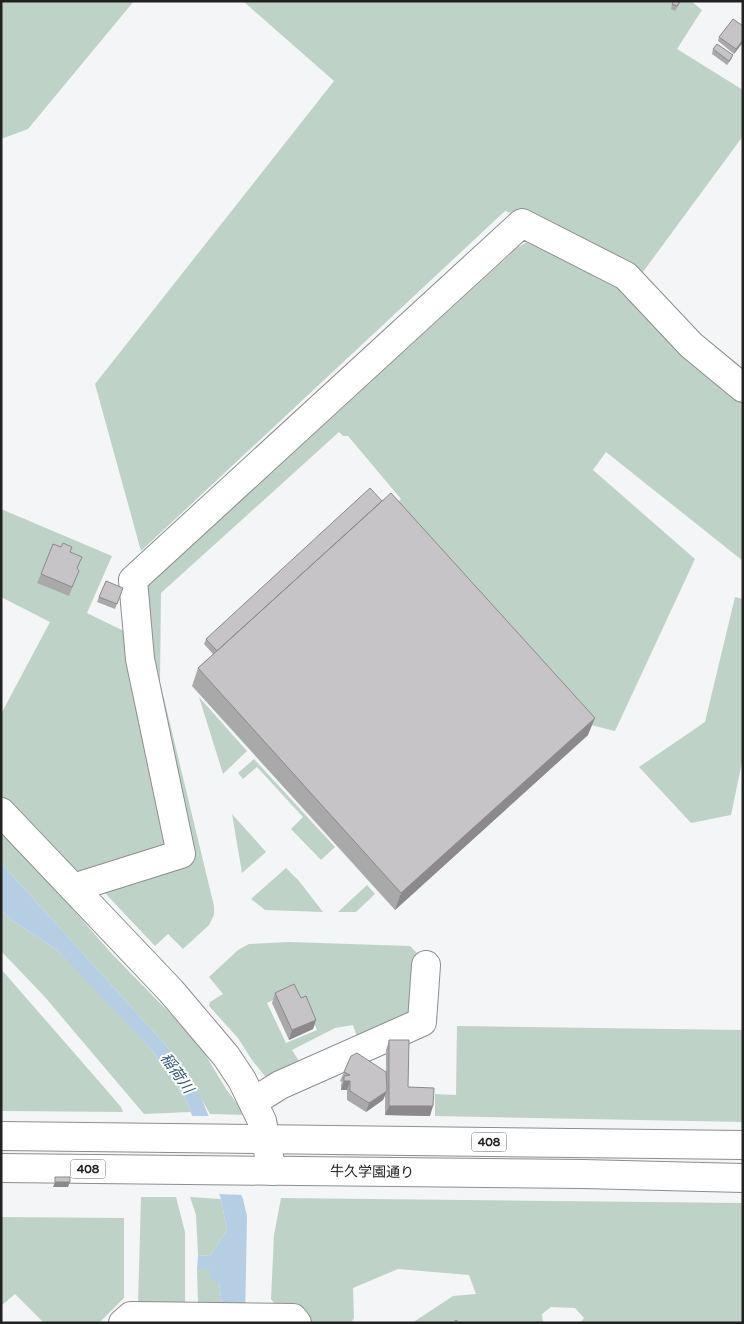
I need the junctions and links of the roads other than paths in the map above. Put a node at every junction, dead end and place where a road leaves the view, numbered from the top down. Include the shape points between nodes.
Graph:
1 (743, 388) edge
2 (1, 812) edge
3 (73, 888) junction
4 (426, 965) dead end
5 (253, 1102) junction
6 (1, 1136) edge
7 (267, 1139) junction
8 (743, 1145) edge
9 (1, 1168) edge
10 (261, 1171) junction
11 (743, 1178) edge
12 (123, 1323) edge
13 (298, 1323) edge

1 - 3 main road via 691,345 626,276 522,223 133,580 140,659 181,854
2 - 3 main road
3 - 5 main road via 226,1056
4 - 5 main road via 422,1022 280,1085
5 - 7 main road
6 - 7 main road, 408
7 - 8 main road, 408
7 - 10 main road
9 - 10 main road, 牛久学園通り / 408
10 - 11 main road, 牛久学園通り / 408
12 - 13 main road via 131,1316 293,1318

